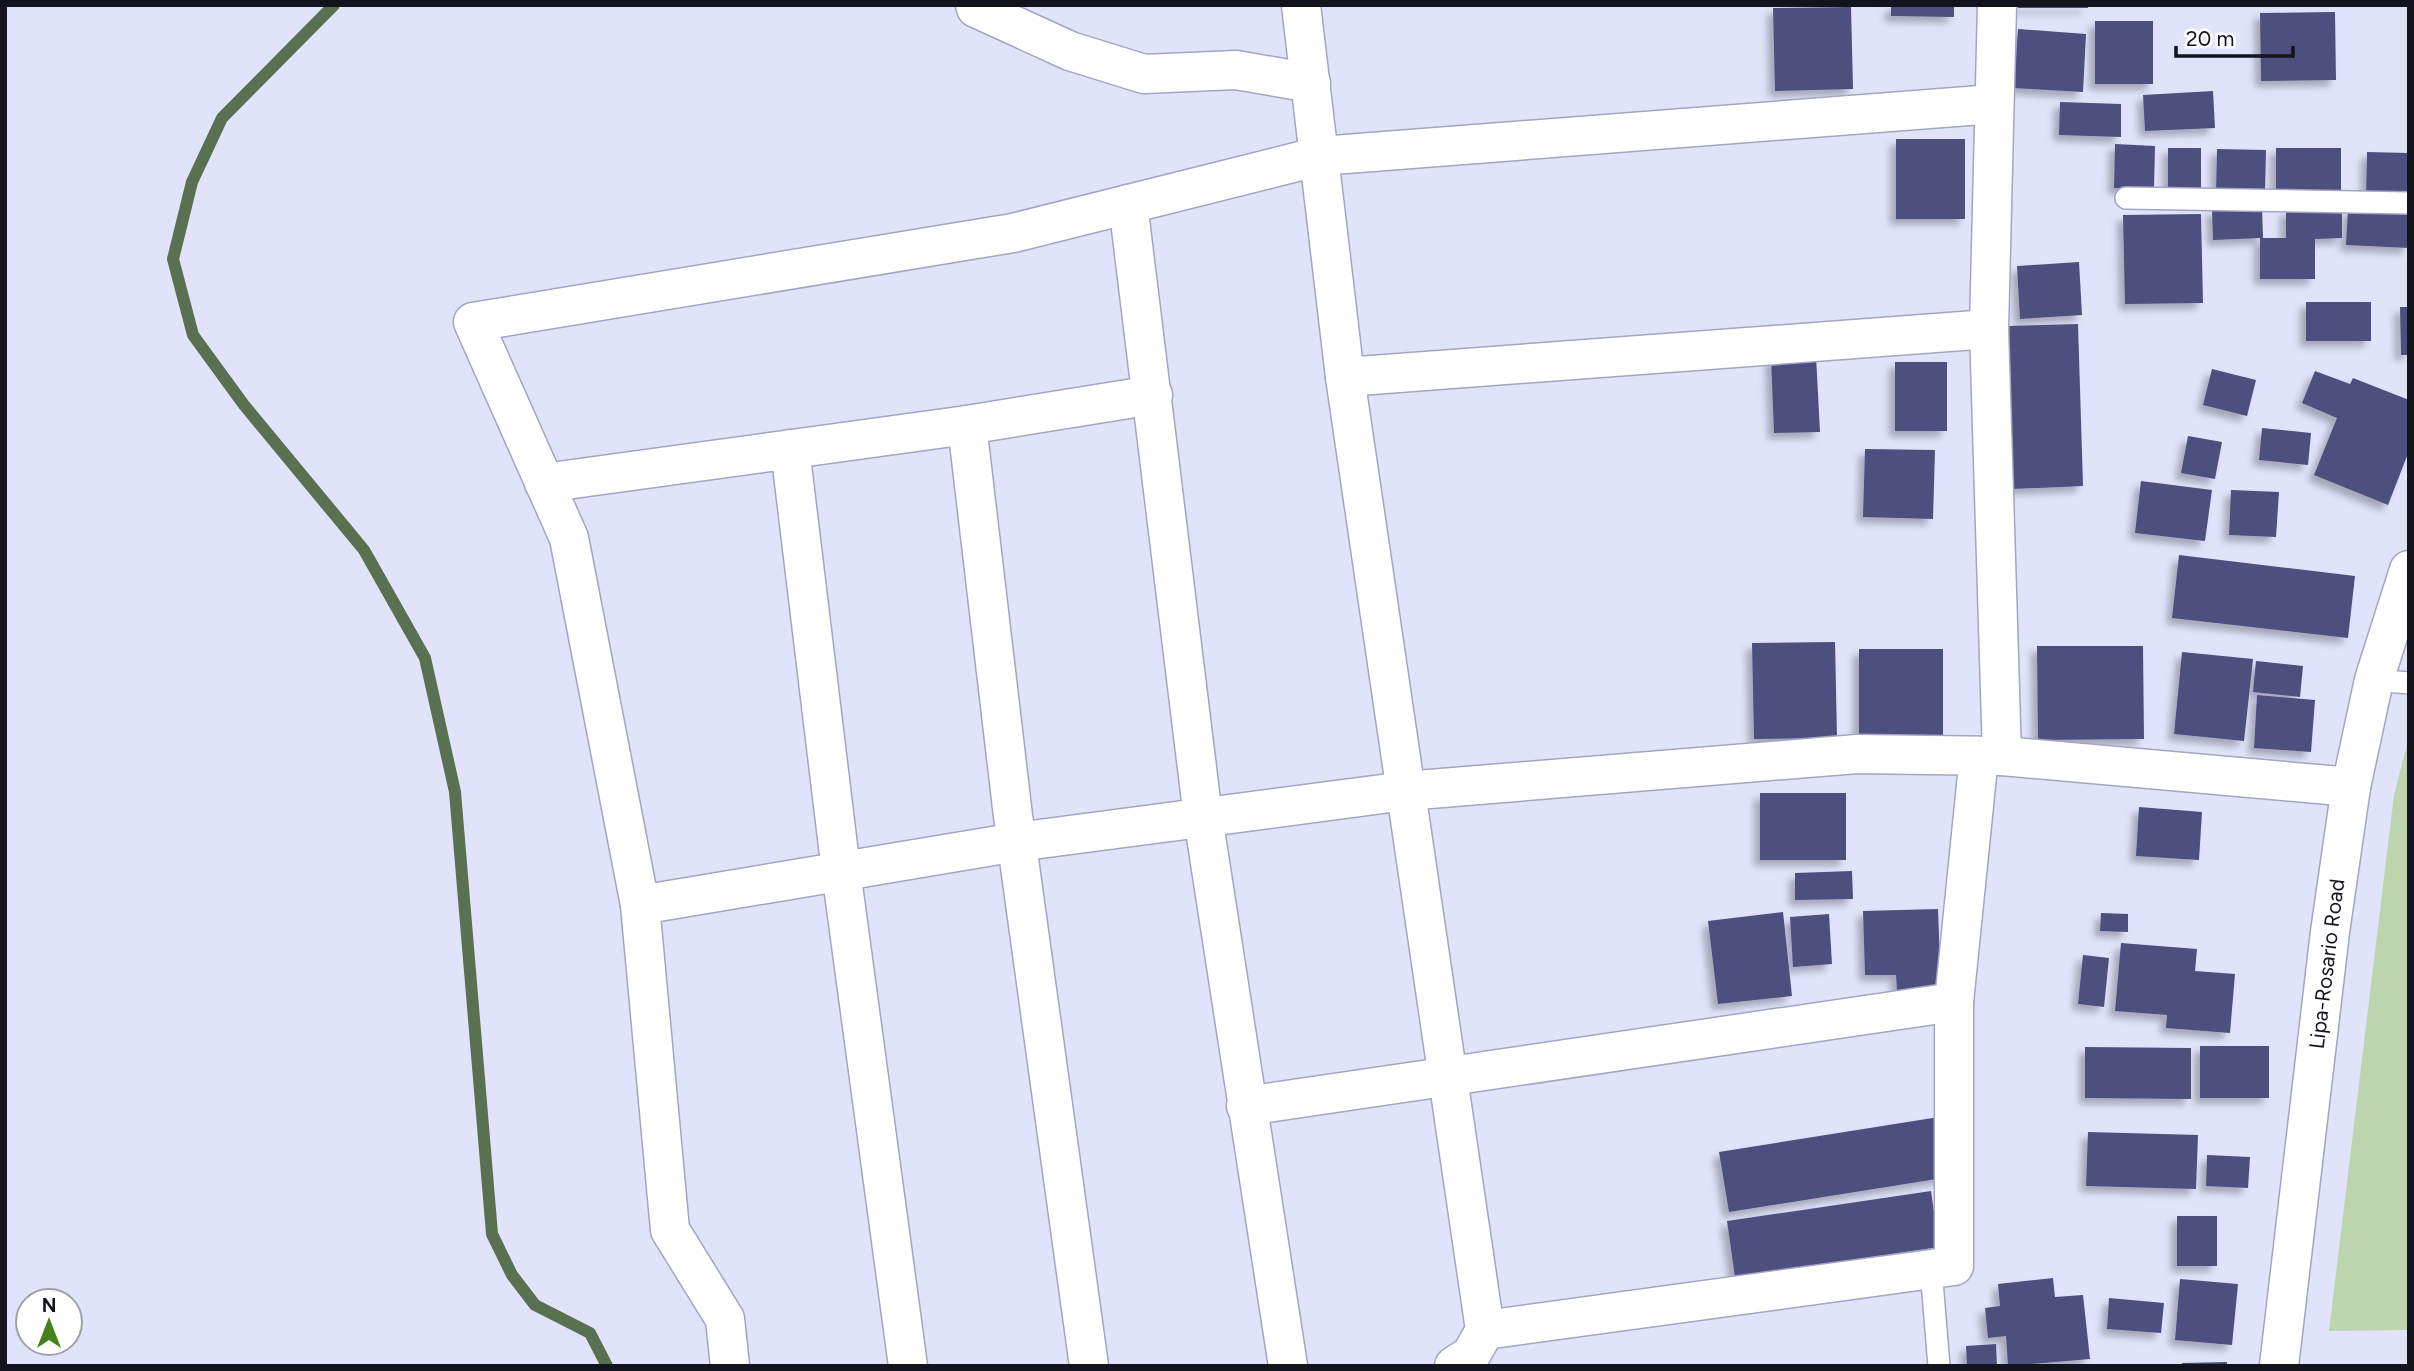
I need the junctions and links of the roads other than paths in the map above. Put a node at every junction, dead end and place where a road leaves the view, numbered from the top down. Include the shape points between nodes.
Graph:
1 (975, 5) edge
2 (1301, 5) edge
3 (1997, 5) edge
4 (1311, 83) junction
5 (1994, 104) junction
6 (1320, 156) junction
7 (2126, 198) dead end
8 (1128, 204) junction
9 (2409, 204) edge
10 (1989, 329) junction
11 (1345, 377) junction
12 (1153, 396) junction
13 (967, 425) junction
14 (790, 449) junction
15 (544, 483) junction
16 (2409, 570) edge
17 (2391, 682) edge
18 (1990, 756) junction
19 (2351, 787) junction
20 (1405, 791) junction
21 (1203, 817) junction
22 (1017, 842) junction
23 (841, 872) junction
24 (640, 905) junction
25 (1954, 1002) junction
26 (1448, 1076) junction
27 (1246, 1106) junction
28 (1931, 1269) junction
29 (1485, 1330) junction
30 (730, 1366) edge
31 (908, 1366) edge
32 (1089, 1366) edge
33 (1287, 1366) edge
34 (1454, 1366) edge
35 (1939, 1366) edge
36 (2279, 1366) edge

1 - 4 street via 1070,51 1144,74 1236,70
2 - 4 street
3 - 5 street
4 - 6 street
5 - 6 street
5 - 10 street
6 - 8 street
6 - 11 street
7 - 9 lane
8 - 12 street
8 - 15 street via 1013,233 473,322
10 - 11 street
10 - 18 street
11 - 20 street
12 - 13 street
12 - 21 street
13 - 14 street
13 - 22 street
14 - 15 street
14 - 23 street
15 - 24 street via 569,538
16 - 17 street, Lipa-Rosario Road
17 - 19 street, Lipa-Rosario Road
18 - 19 street
18 - 20 street via 1857,754
18 - 25 street
19 - 36 street, Lipa-Rosario Road
20 - 21 street
20 - 26 street
21 - 22 street
21 - 27 street
22 - 23 street
22 - 32 street
23 - 24 street
23 - 31 street
24 - 30 street via 670,1230 725,1319
25 - 26 street
25 - 28 street via 1954,1266
26 - 27 street
26 - 29 street
27 - 33 street
28 - 29 street
28 - 35 lane
29 - 34 street via 1471,1355

